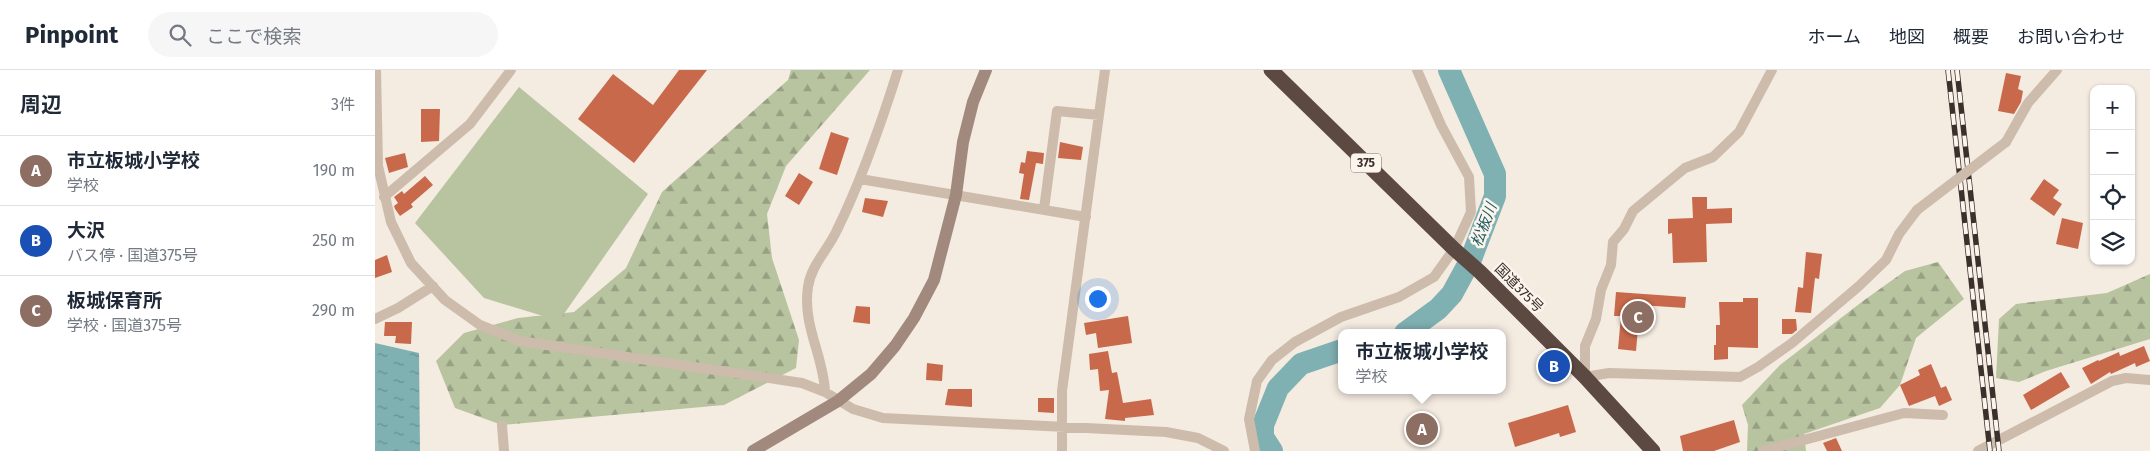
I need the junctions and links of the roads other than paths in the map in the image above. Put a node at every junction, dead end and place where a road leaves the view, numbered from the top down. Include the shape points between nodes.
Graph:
1 (376, 70) edge
2 (511, 70) edge
3 (898, 70) edge
4 (986, 70) edge
5 (1105, 70) edge
6 (1271, 70) edge
7 (1417, 70) edge
8 (1772, 70) edge
9 (2057, 70) edge
10 (1099, 115) junction
11 (860, 178) junction
12 (956, 194) junction
13 (384, 197) junction
14 (1043, 210) junction
15 (1086, 217) junction
16 (1458, 252) junction
17 (433, 286) junction
18 (375, 319) edge
19 (1585, 377) junction
20 (2150, 380) edge
21 (825, 392) junction
22 (838, 401) junction
23 (1943, 415) dead end
24 (502, 425) dead end
25 (1063, 427) junction
26 (504, 451) edge
27 (753, 451) edge
28 (1062, 451) edge
29 (1224, 451) edge
30 (1255, 451) edge
31 (1653, 451) edge
32 (1763, 451) edge
33 (1978, 451) edge

1 - 13 street via 378,166
2 - 13 street via 471,124
3 - 11 street
4 - 12 street via 973,102 963,142
5 - 10 street
6 - 16 highway, 国道375号 / 375
7 - 16 street via 1469,177 1471,212
8 - 19 street via 1739,132 1713,157 1685,168 1633,211 1625,230 1613,242 1611,264 1585,346
9 - 19 street, bridge via 2028,104 2007,142 1917,210 1899,234 1886,260 1792,343 1759,367 1740,377 1609,373
10 - 14 street via 1057,111
10 - 15 street
11 - 12 street
11 - 21 street via 837,232 817,261 808,285 810,326
12 - 14 street
12 - 22 street via 934,280 915,318 871,374
13 - 17 street via 391,222 411,263
14 - 15 street
15 - 25 street via 1062,391
16 - 19 highway, 国道375号 / 375
16 - 30 street via 1434,277 1399,296 1341,317 1295,342 1272,360 1257,381 1249,420
17 - 18 street
17 - 21 street via 445,300 480,325 520,341 803,383
19 - 31 highway, 国道375号 / 375
20 - 33 street via 2126,378 2112,381
21 - 22 street
22 - 25 street via 883,418
22 - 27 street
23 - 32 street via 1904,413
24 - 26 street
25 - 28 street
25 - 29 street via 1167,432 1198,438

